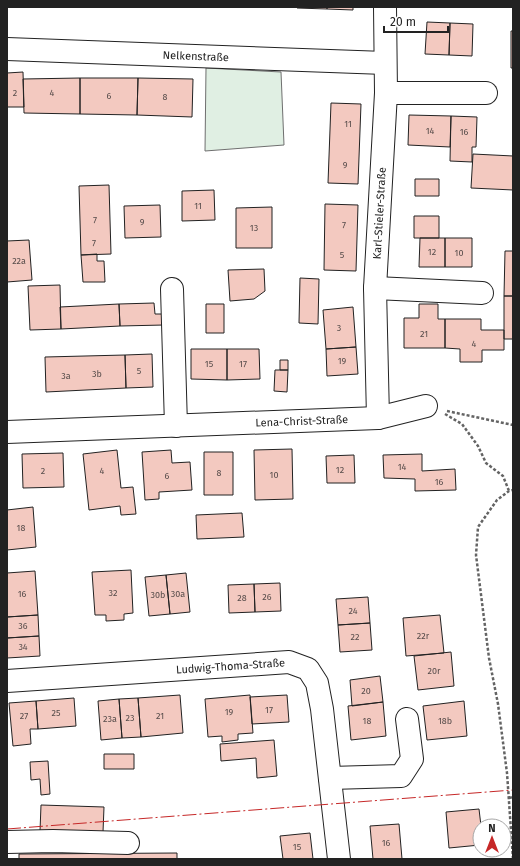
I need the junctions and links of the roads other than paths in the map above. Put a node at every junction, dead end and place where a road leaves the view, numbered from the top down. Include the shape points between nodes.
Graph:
1 (385, 7) edge
2 (7, 49) edge
3 (385, 63) junction
4 (386, 93) junction
5 (486, 93) dead end
6 (375, 288) junction
7 (172, 289) dead end
8 (482, 293) dead end
9 (430, 407) road end
10 (378, 418) junction
11 (176, 426) junction
12 (7, 432) edge
13 (7, 681) edge
14 (407, 720) dead end
15 (330, 778) junction
16 (7, 842) edge
17 (128, 843) dead end
18 (339, 859) edge

1 - 3 street, Karl-Stieler-Straße
2 - 3 street, Nelkenstraße
3 - 4 street, Karl-Stieler-Straße
4 - 5 street
4 - 6 street, Karl-Stieler-Straße
6 - 8 street
6 - 10 street, Karl-Stieler-Straße
7 - 11 street
9 - 10 street, Lena-Christ-Straße
10 - 11 street, Lena-Christ-Straße
11 - 12 street, Lena-Christ-Straße
13 - 15 street, Ludwig-Thoma-Straße via 289,662 308,669 317,683
14 - 15 street via 412,759 401,776
15 - 18 street, Ludwig-Thoma-Straße
16 - 17 street

